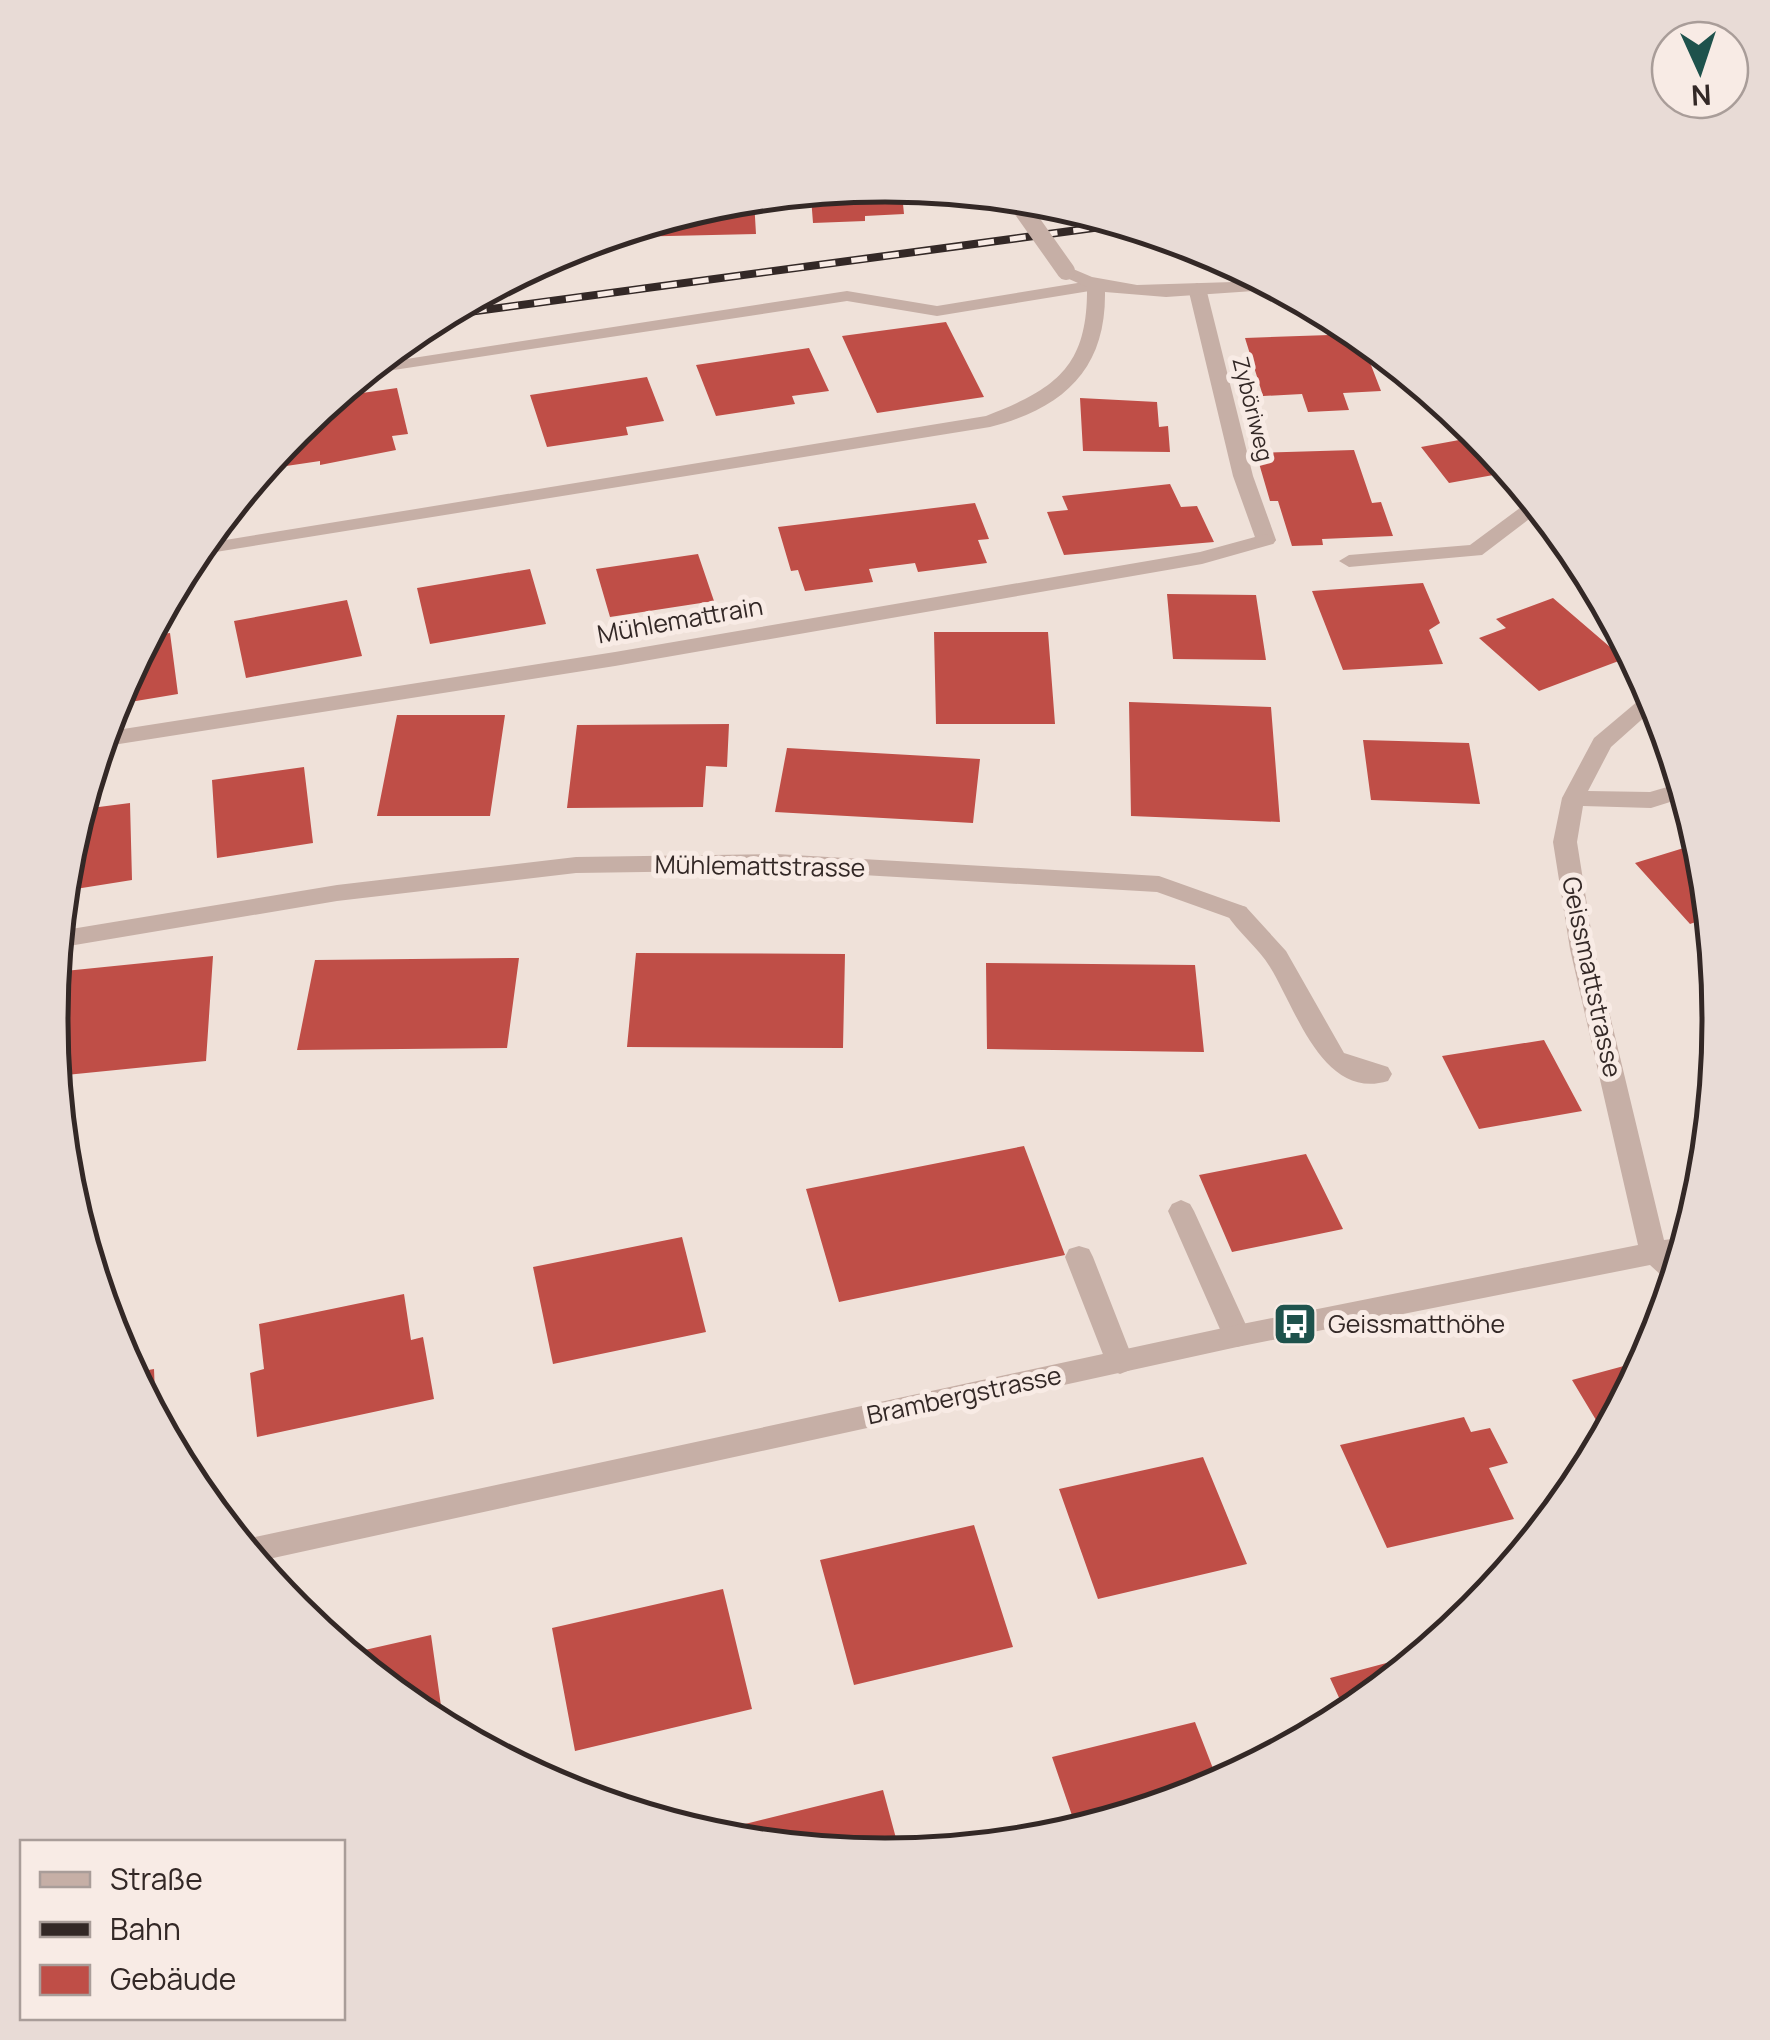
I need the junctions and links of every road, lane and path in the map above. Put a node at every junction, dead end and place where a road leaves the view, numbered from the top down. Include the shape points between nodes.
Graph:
1 (1026, 215) edge
2 (1096, 285) junction
3 (1246, 287) edge
4 (1197, 288) junction
5 (393, 367) edge
6 (1526, 512) edge
7 (1266, 540) joint
8 (218, 547) edge
9 (1349, 560) dead end
10 (1640, 708) edge
11 (118, 737) edge
12 (1671, 794) edge
13 (1573, 798) junction
14 (72, 938) edge
15 (1378, 1074) dead end
16 (1181, 1211) dead end
17 (1670, 1248) edge
18 (1653, 1250) junction
19 (1079, 1257) dead end
20 (1665, 1264) edge
21 (1237, 1336) junction
22 (1120, 1362) junction
23 (261, 1548) edge

1 - 2 street, bridge via 1066,271
2 - 4 street
2 - 5 street via 937,310 847,296
2 - 8 street via 1094,319 1076,376 990,420
3 - 4 street
4 - 7 street, Zyböriweg via 1243,476
6 - 9 street via 1475,551
7 - 11 street, Mühlemattrain via 1202,558 616,660
10 - 13 street, Geissmattstrasse via 1602,743
12 - 13 street via 1651,800
13 - 18 street, Geissmattstrasse via 1565,842 1582,949
14 - 15 street, Mühlemattstrasse via 337,892 576,865 776,862 1159,884 1238,912 1278,956 1335,1060
16 - 21 street
17 - 18 street, Brambergstrasse
18 - 20 street, Geissmattstrasse
18 - 21 street, Brambergstrasse
19 - 22 street
21 - 22 street, Brambergstrasse
22 - 23 street, Brambergstrasse

